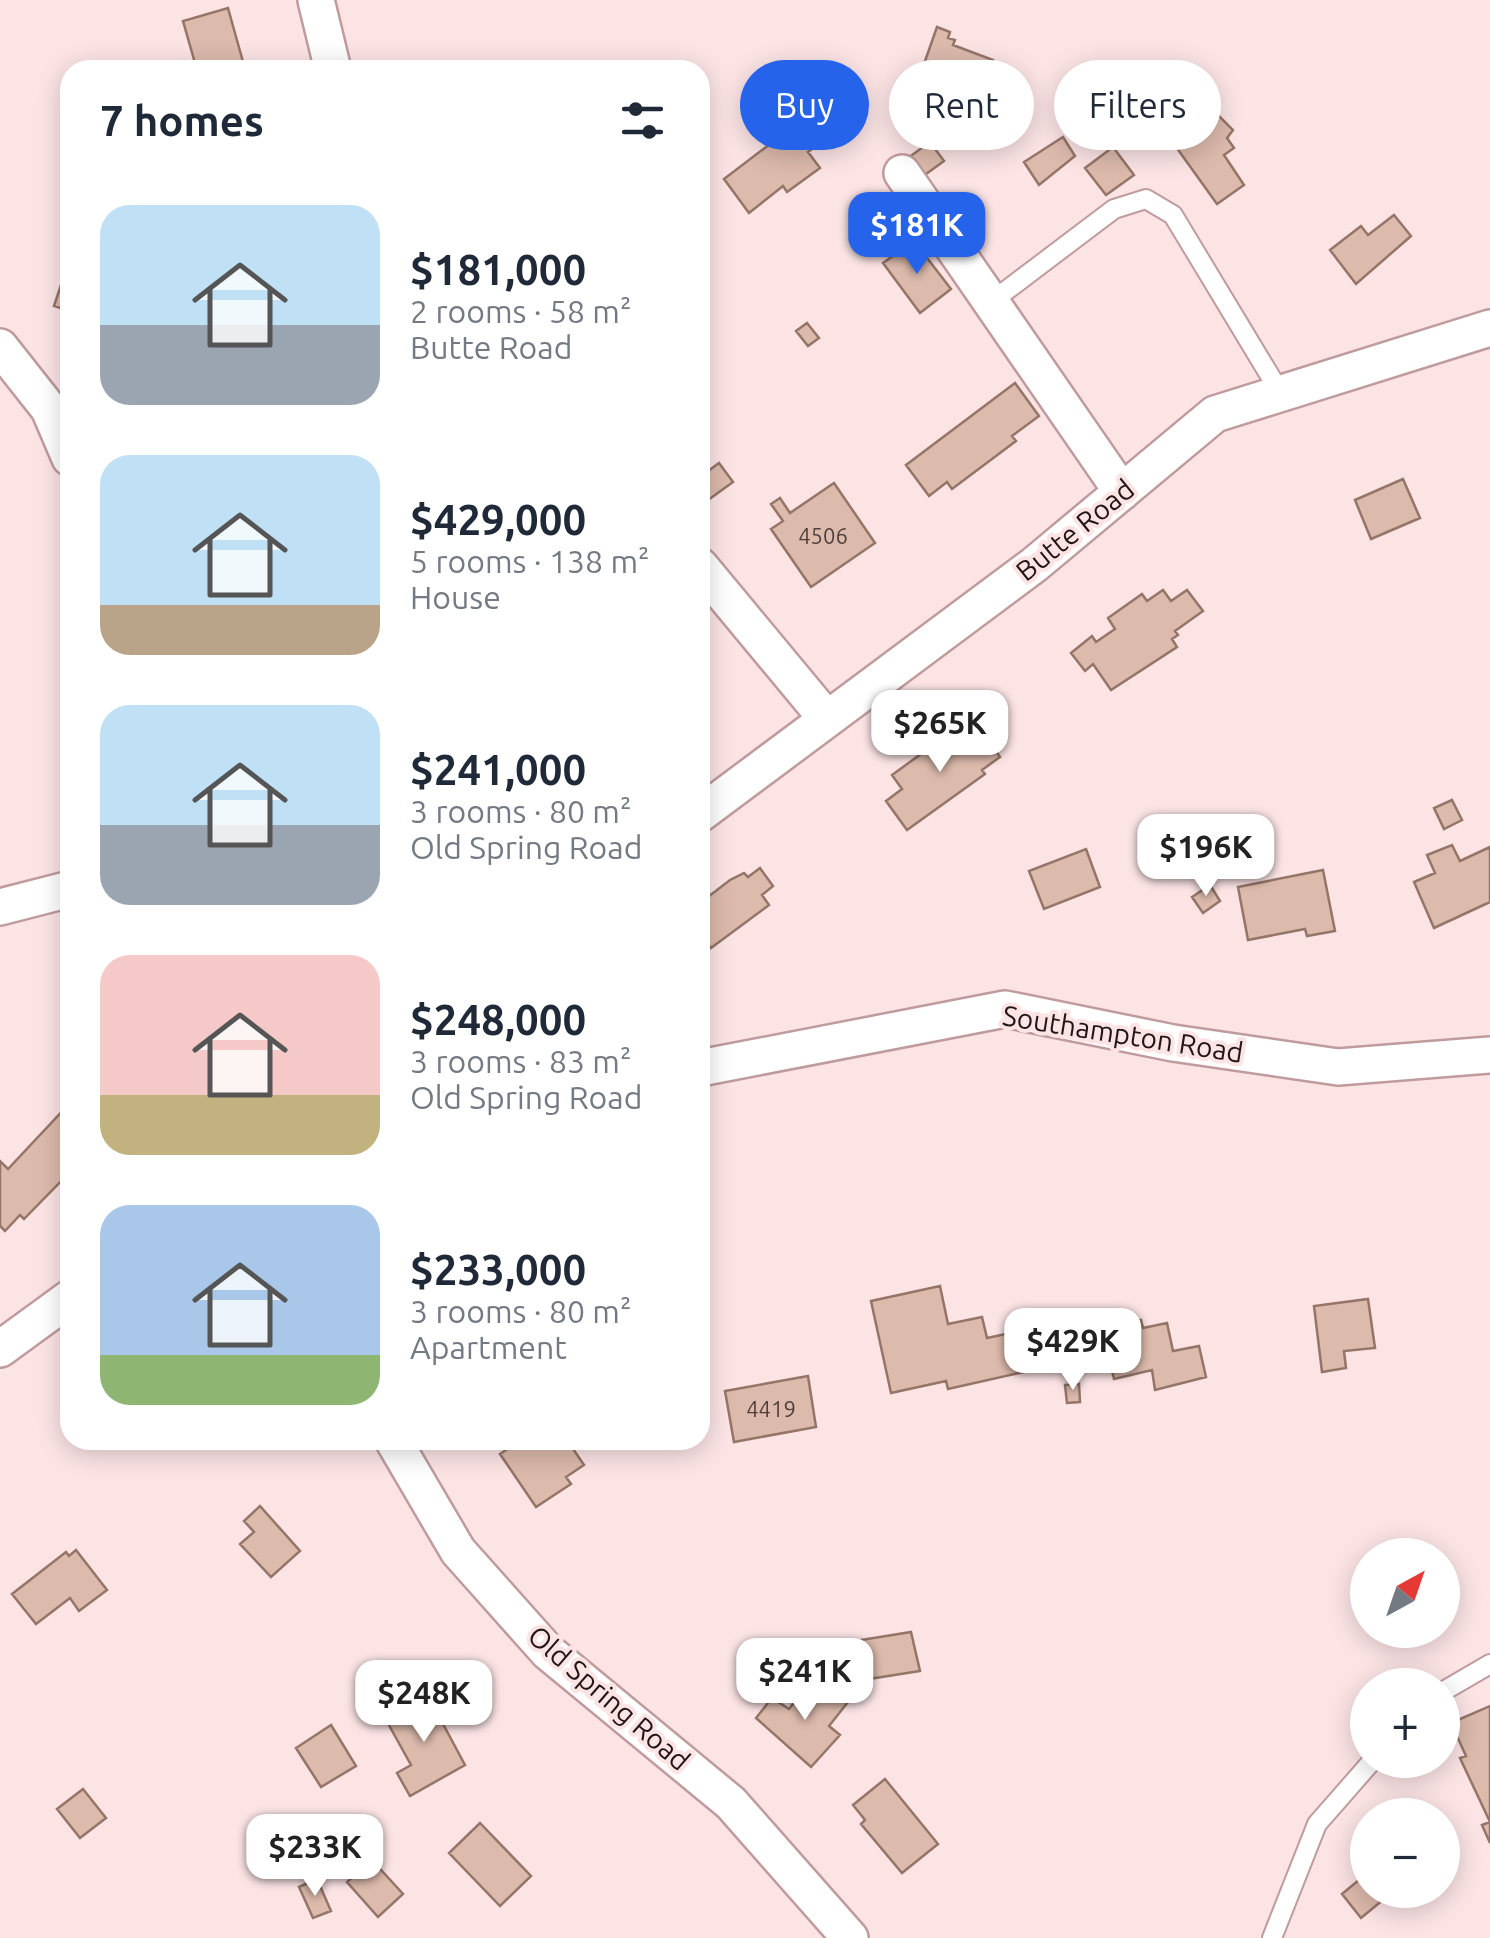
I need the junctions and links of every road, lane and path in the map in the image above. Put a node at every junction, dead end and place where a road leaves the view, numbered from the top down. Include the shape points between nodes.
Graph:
1 (316, 0) edge
2 (331, 60) edge
3 (902, 174) dead end
4 (990, 302) junction
5 (1490, 328) edge
6 (0, 347) edge
7 (1281, 394) junction
8 (60, 435) edge
9 (1122, 492) junction
10 (710, 578) edge
11 (827, 719) junction
12 (710, 807) edge
13 (60, 891) edge
14 (0, 907) edge
15 (1490, 1055) edge
16 (710, 1066) edge
17 (60, 1305) edge
18 (0, 1349) edge
19 (398, 1450) edge
20 (1490, 1664) edge
21 (1460, 1682) edge
22 (1357, 1778) edge
23 (850, 1938) edge
24 (1272, 1938) edge

1 - 2 street
3 - 4 street
4 - 7 lane via 1114,209 1146,199 1172,216
4 - 9 street
5 - 7 street, Butte Road
6 - 8 street via 49,409
7 - 9 street, Butte Road via 1215,414
9 - 11 street, Butte Road
10 - 11 street
11 - 12 street, Butte Road
13 - 14 street
15 - 16 street, Southampton Road via 1338,1068 1005,1008
17 - 18 street
19 - 23 street, Old Spring Road via 458,1551 548,1652 732,1803
20 - 21 lane
22 - 24 lane via 1316,1824

